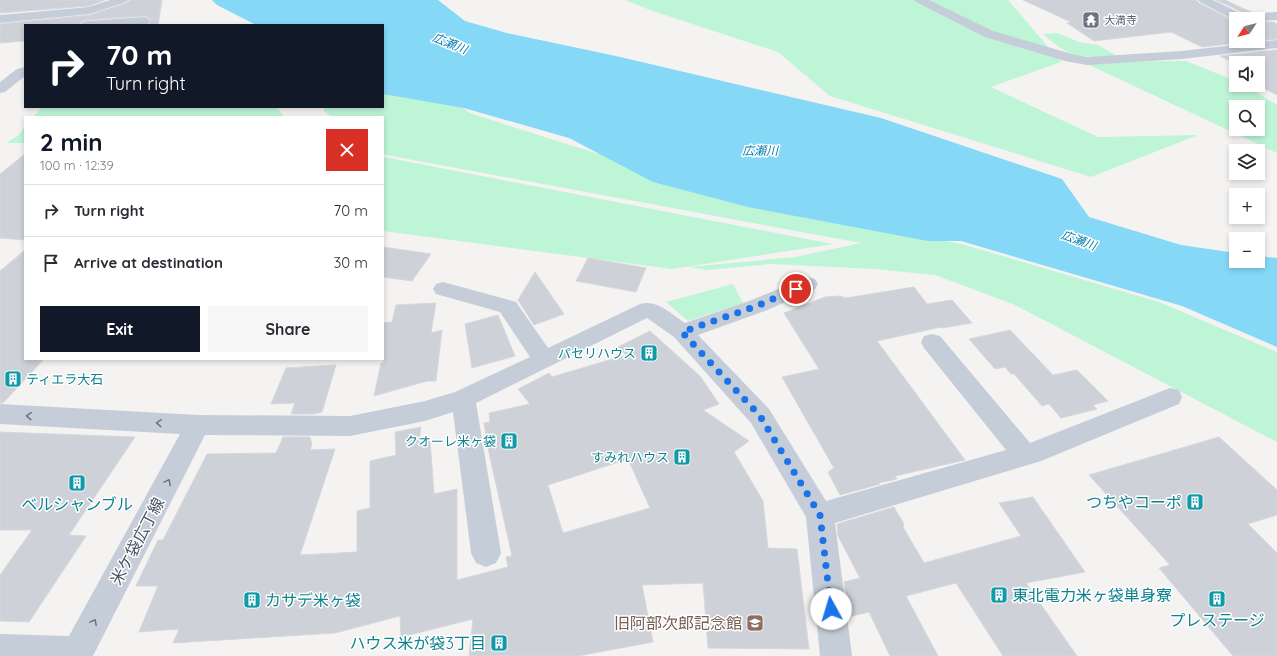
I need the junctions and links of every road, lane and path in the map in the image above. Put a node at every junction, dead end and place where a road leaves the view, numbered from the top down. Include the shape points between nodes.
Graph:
1 (122, 0) edge
2 (920, 0) edge
3 (1204, 0) edge
4 (1229, 12) edge
5 (1277, 16) edge
6 (1265, 17) edge
7 (0, 19) edge
8 (144, 20) dead end
9 (98, 24) edge
10 (1269, 34) edge
11 (24, 71) edge
12 (0, 89) edge
13 (808, 284) dead end
14 (443, 289) dead end
15 (682, 332) junction
16 (932, 342) dead end
17 (544, 360) junction
18 (1170, 397) dead end
19 (463, 399) junction
20 (0, 414) edge
21 (198, 425) junction
22 (1026, 455) junction
23 (820, 515) junction
24 (486, 553) dead end
25 (0, 650) edge
26 (77, 654) edge
27 (836, 656) edge

1 - 7 street via 90,10
2 - 10 street via 989,34 1070,58 1087,60 1182,55
3 - 4 street
5 - 6 street
8 - 9 street
11 - 12 street
13 - 15 street via 757,306
14 - 17 street via 508,307
15 - 17 street via 648,309
15 - 23 street via 760,416
16 - 22 street
17 - 19 street
18 - 22 street
19 - 21 street via 425,411 350,426
19 - 24 street
21 -> 20 street
26 -> 21 street, 米ケ袋広丁線
22 - 23 street
23 - 27 street
25 - 26 street

